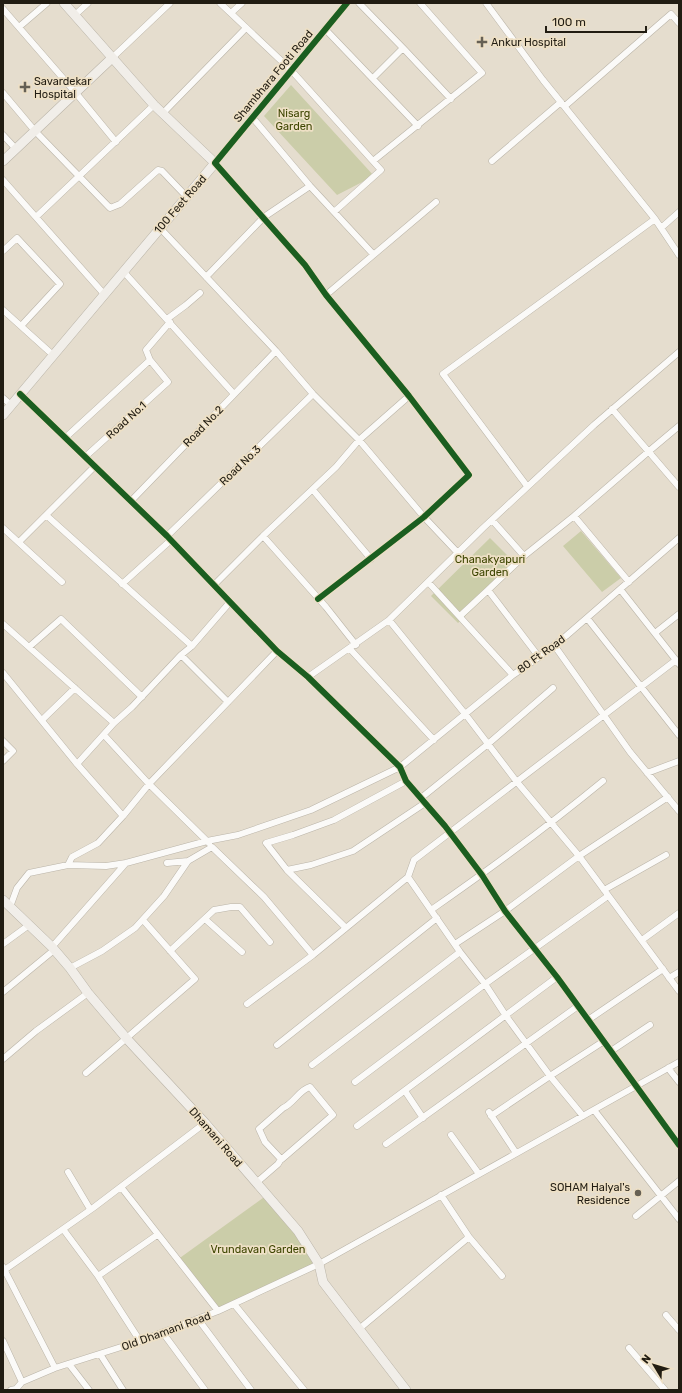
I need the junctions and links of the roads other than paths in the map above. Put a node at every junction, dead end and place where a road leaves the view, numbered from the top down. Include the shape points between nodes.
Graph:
1 (47, 3) edge
2 (64, 3) edge
3 (88, 3) edge
4 (170, 3) edge
5 (220, 3) edge
6 (242, 3) edge
7 (347, 3) edge
8 (359, 3) edge
9 (420, 3) edge
10 (486, 3) edge
11 (3, 10) edge
12 (231, 13) junction
13 (75, 15) junction
14 (679, 23) edge
15 (19, 27) junction
16 (246, 28) junction
17 (325, 29) junction
18 (403, 48) junction
19 (112, 58) junction
20 (291, 70) junction
21 (373, 78) junction
22 (75, 92) junction
23 (3, 93) edge
24 (451, 99) junction
25 (563, 104) junction
26 (154, 105) junction
27 (163, 113) junction
28 (252, 117) junction
29 (418, 126) junction
30 (35, 131) junction
31 (3, 134) edge
32 (116, 142) junction
33 (16, 149) junction
34 (3, 161) edge
35 (373, 161) junction
36 (492, 161) dead end
37 (215, 163) junction
38 (80, 176) junction
39 (3, 180) edge
40 (310, 186) junction
41 (186, 196) junction
42 (436, 202) dead end
43 (335, 211) junction
44 (679, 212) edge
45 (36, 217) junction
46 (264, 217) junction
47 (655, 219) junction
48 (160, 228) junction
49 (661, 228) junction
50 (3, 251) edge
51 (373, 254) junction
52 (679, 255) edge
53 (123, 271) junction
54 (206, 277) junction
55 (200, 293) dead end
56 (104, 294) junction
57 (326, 295) junction
58 (3, 310) edge
59 (168, 321) junction
60 (21, 326) junction
61 (276, 351) junction
62 (679, 352) edge
63 (54, 355) junction
64 (150, 360) junction
65 (20, 394) junction
66 (234, 394) junction
67 (313, 394) junction
68 (409, 396) junction
69 (3, 398) edge
70 (11, 405) junction
71 (612, 409) junction
72 (3, 415) edge
73 (679, 426) edge
74 (65, 438) junction
75 (359, 440) junction
76 (648, 452) junction
77 (85, 457) junction
78 (95, 466) junction
79 (527, 486) junction
80 (679, 487) edge
81 (313, 490) junction
82 (131, 500) junction
83 (46, 515) junction
84 (424, 516) junction
85 (574, 516) junction
86 (492, 520) junction
87 (3, 528) edge
88 (263, 536) junction
89 (169, 538) junction
90 (679, 538) edge
91 (19, 542) junction
92 (457, 552) junction
93 (524, 556) junction
94 (371, 559) junction
95 (62, 582) dead end
96 (428, 582) junction
97 (629, 582) junction
98 (122, 584) junction
99 (214, 585) junction
100 (620, 589) junction
101 (488, 590) junction
102 (318, 599) junction
103 (230, 602) junction
104 (679, 614) edge
105 (460, 616) junction
106 (587, 618) junction
107 (390, 620) junction
108 (3, 624) edge
109 (655, 633) junction
110 (554, 645) junction
111 (192, 646) junction
112 (29, 647) junction
113 (353, 647) junction
114 (276, 651) junction
115 (181, 655) junction
116 (539, 657) junction
117 (677, 662) edge
118 (3, 673) edge
119 (513, 675) junction
120 (308, 678) junction
121 (641, 687) junction
122 (75, 688) junction
123 (553, 688) dead end
124 (142, 697) junction
125 (228, 702) junction
126 (466, 715) junction
127 (604, 715) junction
128 (42, 720) junction
129 (114, 723) junction
130 (104, 735) junction
131 (679, 735) edge
132 (434, 740) junction
133 (3, 741) edge
134 (488, 744) junction
135 (3, 761) edge
136 (679, 761) edge
137 (77, 764) junction
138 (400, 767) junction
139 (648, 773) junction
140 (406, 781) junction
141 (603, 781) dead end
142 (517, 782) junction
143 (149, 784) junction
144 (668, 797) junction
145 (421, 798) junction
146 (425, 803) junction
147 (679, 811) edge
148 (123, 816) junction
149 (551, 824) junction
150 (451, 833) junction
151 (207, 841) junction
152 (212, 847) junction
153 (666, 855) dead end
154 (579, 856) junction
155 (188, 861) junction
156 (126, 863) junction
157 (167, 863) dead end
158 (68, 865) junction
159 (287, 870) junction
160 (482, 875) junction
161 (408, 877) junction
162 (604, 890) junction
163 (608, 896) junction
164 (3, 900) edge
165 (10, 907) junction
166 (431, 910) junction
167 (506, 911) junction
168 (679, 913) edge
169 (437, 918) junction
170 (205, 919) junction
171 (143, 920) junction
172 (29, 925) junction
173 (346, 928) junction
174 (642, 940) junction
175 (270, 942) dead end
176 (3, 944) edge
177 (455, 944) junction
178 (53, 948) junction
179 (534, 949) junction
180 (170, 951) junction
181 (242, 952) dead end
182 (460, 952) junction
183 (313, 955) junction
184 (70, 968) junction
185 (663, 969) junction
186 (679, 972) edge
187 (557, 978) junction
188 (669, 978) junction
189 (485, 984) junction
190 (679, 991) edge
191 (3, 992) edge
192 (88, 993) junction
193 (247, 1004) dead end
194 (578, 1006) junction
195 (506, 1016) junction
196 (588, 1020) junction
197 (650, 1025) dead end
198 (127, 1039) junction
199 (604, 1041) junction
200 (526, 1044) junction
201 (277, 1045) dead end
202 (611, 1051) junction
203 (3, 1059) edge
204 (679, 1062) edge
205 (312, 1065) dead end
206 (668, 1068) junction
207 (86, 1073) dead end
208 (550, 1076) junction
209 (355, 1082) dead end
210 (679, 1082) edge
211 (636, 1085) junction
212 (405, 1091) junction
213 (594, 1110) junction
214 (583, 1116) junction
215 (423, 1118) junction
216 (205, 1124) junction
217 (357, 1126) dead end
218 (451, 1135) dead end
219 (386, 1144) dead end
220 (679, 1145) edge
221 (516, 1153) junction
222 (282, 1159) dead end
223 (68, 1172) dead end
224 (478, 1174) junction
225 (679, 1181) edge
226 (256, 1183) junction
227 (121, 1187) junction
228 (441, 1195) junction
229 (661, 1196) junction
230 (90, 1210) junction
231 (636, 1216) dead end
232 (679, 1219) edge
233 (63, 1229) junction
234 (157, 1235) junction
235 (469, 1237) junction
236 (319, 1264) junction
237 (4, 1269) edge
238 (98, 1276) junction
239 (502, 1276) dead end
240 (234, 1304) junction
241 (218, 1311) junction
242 (666, 1315) dead end
243 (198, 1319) junction
244 (359, 1329) junction
245 (679, 1330) edge
246 (163, 1333) junction
247 (140, 1341) junction
248 (3, 1342) edge
249 (629, 1348) dead end
250 (100, 1354) junction
251 (69, 1364) junction
252 (55, 1368) junction
253 (22, 1382) junction
254 (14, 1390) edge
255 (89, 1390) edge
256 (123, 1390) edge
257 (205, 1390) edge
258 (252, 1390) edge
259 (304, 1390) edge
260 (406, 1390) edge
261 (665, 1390) edge

1 - 15 street
2 - 13 main road
3 - 13 street
4 - 19 street
5 - 12 street
6 - 12 street
7 - 17 street, Shambhara Footi Road
8 - 18 street
9 - 24 street via 482,73
10 - 25 street
11 - 15 street
12 - 16 street
13 - 19 main road
14 - 25 street via 671,14
15 - 22 street
16 - 20 street
16 - 27 street
17 - 20 street, Shambhara Footi Road
17 - 21 street
18 - 21 street
18 - 24 street
19 - 22 main road
19 - 26 main road
20 - 28 street, Shambhara Footi Road
20 - 35 street
21 - 29 street
22 - 30 main road
22 - 32 street
23 - 30 street
24 - 29 street
25 - 36 street
25 - 47 street
26 - 27 main road
26 - 32 street
27 - 37 main road
28 - 37 street, Shambhara Footi Road
28 - 40 street
29 - 35 street
30 - 33 main road
30 - 38 street
31 - 33 street
32 - 38 street
33 - 34 main road
35 - 43 street via 381,170
37 - 41 main road, 100 Feet Road
37 - 46 street
38 - 41 street via 110,208 120,204 158,170
38 - 45 street
39 - 45 street
40 - 43 street
40 - 46 street
41 - 48 main road, 100 Feet Road
42 - 51 street
43 - 51 street
44 - 49 street
45 - 56 street
46 - 54 street
46 - 57 street via 305,265
47 - 49 street
47 - 79 street via 443,374
48 - 53 main road, 100 Feet Road
48 - 54 street
49 - 52 street
50 - 60 street via 17,238 60,284
51 - 57 street
53 - 56 main road, 100 Feet Road
53 - 59 street
54 - 61 street
55 - 59 street
56 - 63 main road, 100 Feet Road
57 - 68 street
58 - 60 street
59 - 64 street via 146,350
59 - 66 street
60 - 63 street
61 - 66 street, Road No.2
61 - 67 street
62 - 71 street
63 - 65 main road, 100 Feet Road
64 - 74 street
64 - 77 street, Road No.1 via 168,382
65 - 70 main road, 100 Feet Road
65 - 74 street
66 - 82 street, Road No.2
67 - 75 street
67 - 89 street, Road No.3
68 - 75 street
68 - 84 street via 469,474
69 - 70 street
70 - 72 main road, 100 Feet Road
71 - 76 street
71 - 79 street
73 - 76 street
74 - 77 street
75 - 81 street
75 - 84 street
76 - 80 street
76 - 85 street
77 - 78 street
78 - 82 street
78 - 83 street
79 - 86 street
81 - 88 street
81 - 94 street
82 - 89 street
83 - 91 street
83 - 98 street
84 - 92 street
84 - 94 street
85 - 93 street
85 - 97 street
86 - 92 street
86 - 93 street
87 - 91 street
88 - 99 street
88 - 102 street
89 - 98 street, Road No.3
89 - 99 street
90 - 97 street, 80 Ft Road
91 - 95 street
92 - 96 street
93 - 101 street
94 - 102 street
96 - 105 street
96 - 107 street
97 - 100 street, 80 Ft Road
98 - 111 street
99 - 103 street
100 - 106 street, 80 Ft Road
100 - 109 street
101 - 105 street
101 - 116 street
102 - 113 street
103 - 111 street
103 - 114 street
104 - 109 street
105 - 119 street
106 - 110 street, 80 Ft Road
106 - 121 street
107 - 113 street
107 - 126 street
108 - 112 street
109 - 117 street
110 - 116 street, 80 Ft Road
110 - 127 street
111 - 115 street
112 - 122 street
112 - 124 street via 61,619
113 - 120 street
113 - 132 street
114 - 120 street
114 - 125 street
115 - 124 street
115 - 125 street
116 - 119 street, 80 Ft Road
117 - 121 street
118 - 128 street
119 - 126 street, 80 Ft Road
120 - 138 street
121 - 127 street
121 - 131 street
122 - 128 street
122 - 129 street
123 - 134 street
124 - 129 street
125 - 143 street
126 - 132 street, 80 Ft Road
126 - 134 street
127 - 139 street
127 - 142 street
128 - 137 street
129 - 130 street
130 - 137 street
130 - 143 street
132 - 138 street, 80 Ft Road
133 - 135 street via 13,750
134 - 142 street
134 - 145 street
136 - 139 street
137 - 148 street
138 - 140 street
138 - 151 street, 80 Ft Road via 311,810 238,835
139 - 144 street
140 - 145 street
140 - 159 street via 334,820 266,843
141 - 149 street
142 - 149 street
142 - 150 street
143 - 148 street
143 - 151 street
144 - 147 street
144 - 154 street
145 - 146 street
146 - 150 street
146 - 159 street via 353,851
148 - 158 street via 98,844 72,857
149 - 154 street
149 - 160 street
150 - 160 street
150 - 161 street via 414,860
151 - 152 street
151 - 156 street, 80 Ft Road
152 - 155 street
152 - 183 street via 264,897
153 - 162 street
154 - 162 street
154 - 167 street
155 - 157 street
155 - 171 street via 164,896
156 - 158 street, 80 Ft Road via 106,866
156 - 178 street
158 - 165 street, 80 Ft Road via 29,873 17,888
159 - 173 street
160 - 166 street
160 - 167 street
161 - 166 street
161 - 173 street
162 - 163 street
163 - 174 street
163 - 179 street
164 - 165 main road, Dhamani Road
165 - 172 main road, Dhamani Road
166 - 169 street
167 - 177 street
167 - 179 street
168 - 174 street
169 - 177 street
169 - 201 street
170 - 175 street via 214,910 240,907
170 - 180 street
170 - 181 street
171 - 180 street
171 - 184 street via 102,951
172 - 176 street
172 - 178 main road, Dhamani Road
173 - 183 street
174 - 185 street
177 - 182 street
178 - 184 main road, Dhamani Road
178 - 191 street
179 - 187 street
179 - 189 street
180 - 198 street via 195,979
182 - 189 street
182 - 205 street
183 - 193 street
184 - 192 main road, Dhamani Road
185 - 188 street
185 - 196 street
186 - 188 street
187 - 194 street
187 - 195 street
188 - 190 street
189 - 195 street
189 - 209 street
192 - 198 main road, Dhamani Road
192 - 203 street
194 - 196 street
194 - 200 street
195 - 200 street
195 - 212 street
196 - 199 street
197 - 202 street
198 - 207 street
198 - 216 main road, Dhamani Road
199 - 202 street
199 - 208 street
200 - 208 street
200 - 215 street
202 - 211 street
204 - 206 street, Old Dhamani Road
206 - 210 street
206 - 211 street, Old Dhamani Road
208 - 214 street
208 - 221 street via 490,1114
211 - 213 street, Old Dhamani Road
211 - 220 street
212 - 215 street
212 - 217 street
213 - 214 street, Old Dhamani Road
213 - 229 street
214 - 221 street, Old Dhamani Road
215 - 219 street
216 - 226 main road, Dhamani Road
216 - 227 street
218 - 224 street
221 - 224 street, Old Dhamani Road
222 - 226 street via 333,1115 310,1087 259,1129 264,1142 282,1159
223 - 230 street
224 - 228 street, Old Dhamani Road
225 - 229 street
226 - 236 main road, Dhamani Road via 298,1231
227 - 230 street
227 - 234 street
228 - 235 street
228 - 236 street, Old Dhamani Road
229 - 231 street
229 - 232 street
230 - 233 street
233 - 237 street
233 - 238 street
234 - 238 street
234 - 241 street
235 - 239 street
235 - 244 street
236 - 240 street, Old Dhamani Road
236 - 244 main road, Dhamani Road via 323,1282
237 - 252 street
238 - 247 street
240 - 241 street, Old Dhamani Road
240 - 259 street
241 - 243 street, Old Dhamani Road
242 - 245 street
243 - 246 street, Old Dhamani Road
243 - 258 street
244 - 260 main road, Dhamani Road
246 - 247 street, Old Dhamani Road
246 - 257 street
247 - 250 street, Old Dhamani Road
248 - 253 street
249 - 261 street
250 - 251 street, Old Dhamani Road
250 - 256 street
251 - 252 street, Old Dhamani Road
251 - 255 street
252 - 253 street, Old Dhamani Road
253 - 254 street, Old Dhamani Road

